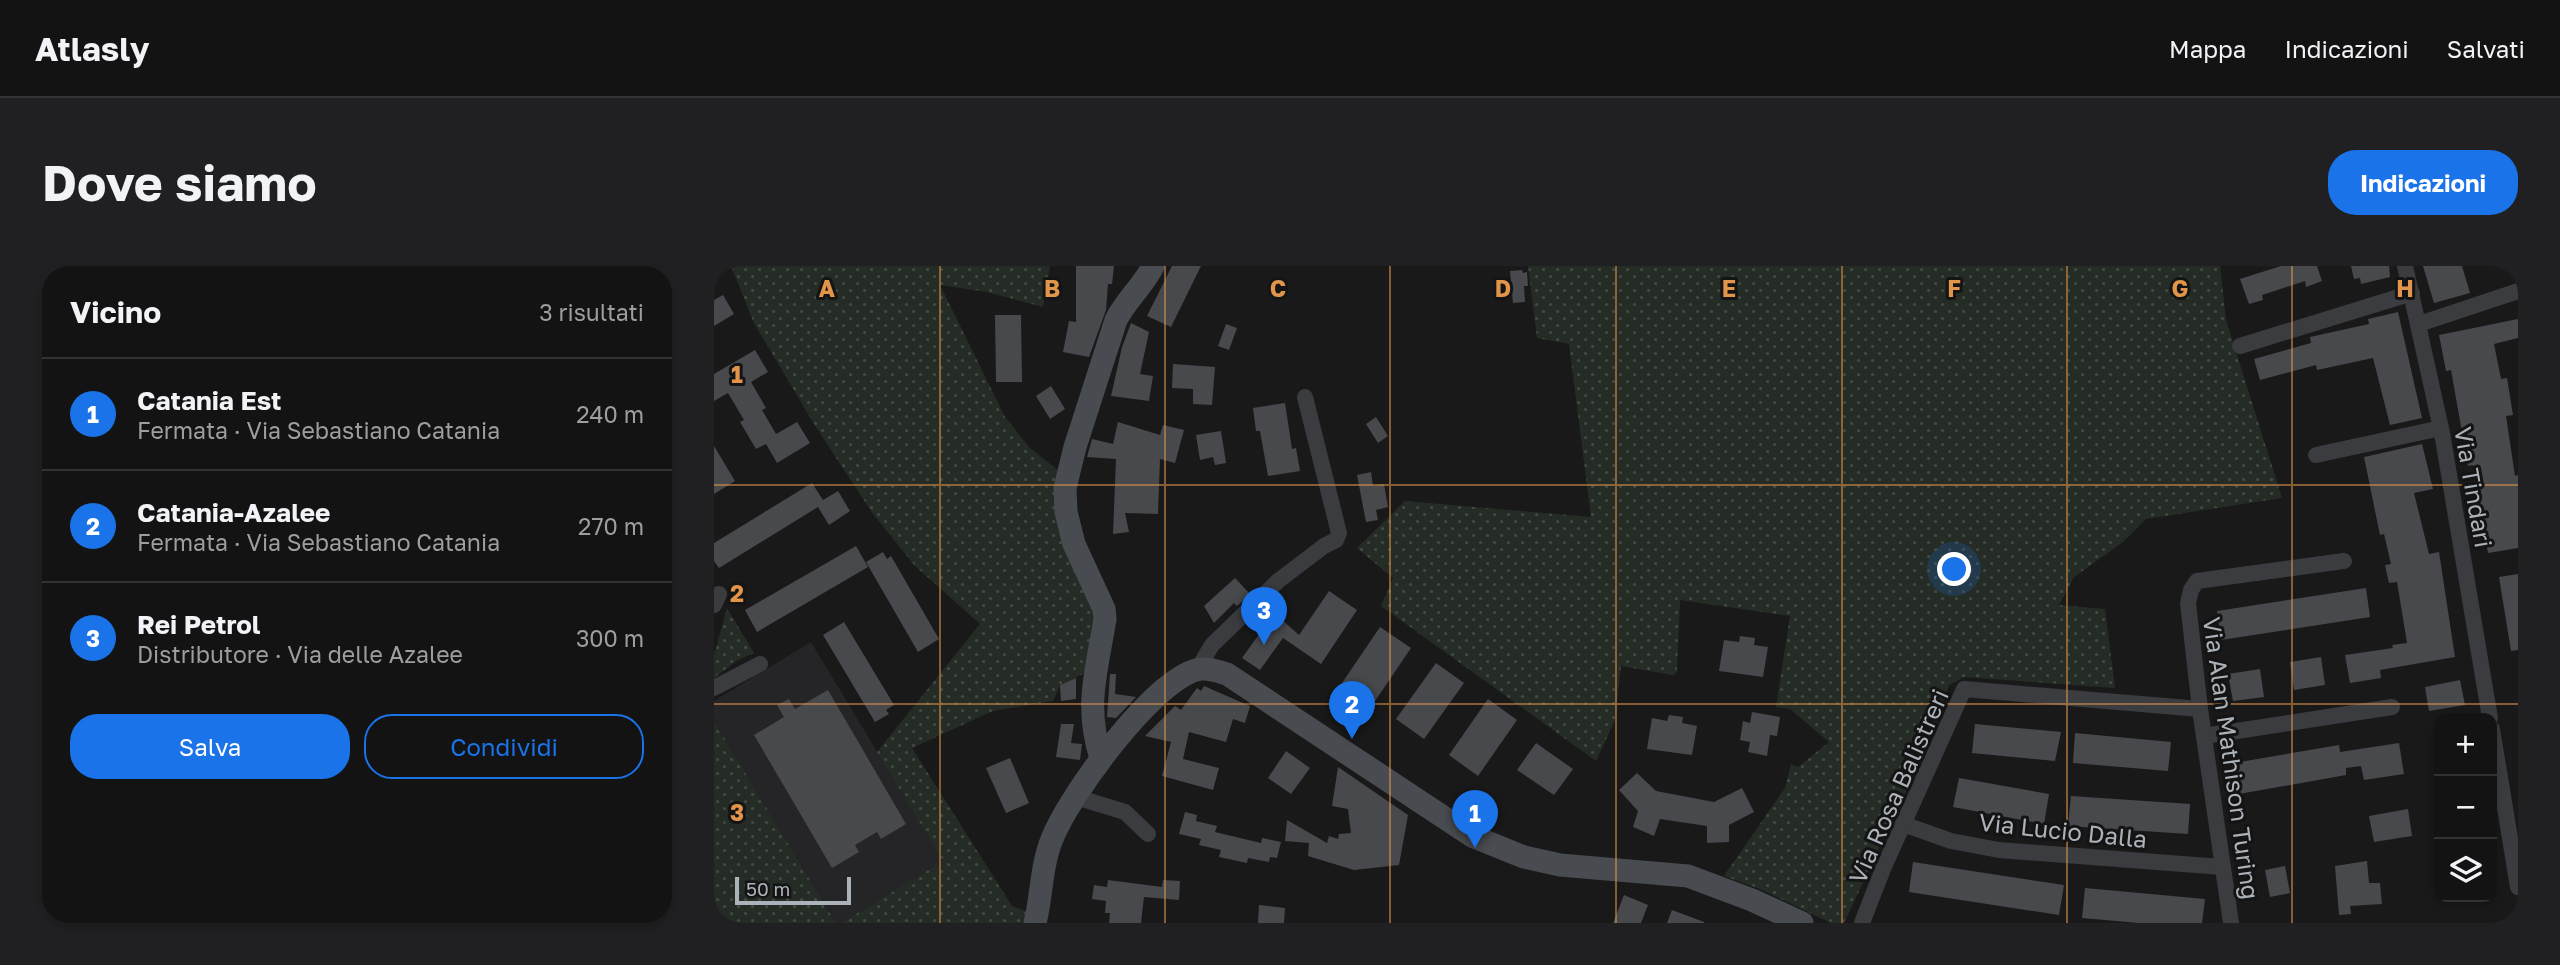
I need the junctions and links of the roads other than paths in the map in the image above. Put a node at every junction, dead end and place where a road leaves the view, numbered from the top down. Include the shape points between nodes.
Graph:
1 (1153, 266) edge
2 (2405, 266) edge
3 (2518, 291) edge
4 (2412, 293) junction
5 (2419, 324) junction
6 (2240, 345) dead end
7 (1305, 397) dead end
8 (2441, 428) junction
9 (2316, 455) dead end
10 (2344, 561) dead end
11 (760, 664) dead end
12 (1197, 670) junction
13 (714, 688) edge
14 (2392, 707) dead end
15 (2200, 709) junction
16 (2489, 713) edge
17 (2204, 736) junction
18 (1101, 758) junction
19 (2497, 759) edge
20 (1076, 797) junction
21 (1903, 824) junction
22 (1148, 834) dead end
23 (2222, 867) junction
24 (2518, 887) edge
25 (714, 919) edge
26 (719, 923) edge
27 (1035, 923) edge
28 (1802, 923) edge
29 (1862, 923) edge
30 (2231, 923) edge

1 - 18 main road via 1112,331 1065,488 1074,544 1105,619 1092,706
2 - 4 street, Via Tindari
3 - 5 street
4 - 5 street, Via Tindari
4 - 6 street
5 - 8 street, Via Tindari
7 - 12 street via 1339,533 1336,540 1278,581 1212,645
8 - 9 street
8 - 16 street, Via Tindari
10 - 15 street, Via Alan Mathison Turing via 2197,581 2188,603
11 - 13 street
12 - 18 main road via 1170,685
12 - 28 main road via 1227,674 1472,836 1524,857 1560,865 1688,876
14 - 17 street
15 - 17 street, Via Alan Mathison Turing
15 - 21 street, Via Rosa Balistreri via 1964,689
17 - 23 street, Via Alan Mathison Turing
18 - 20 main road
19 - 24 street
20 - 22 street via 1125,813
20 - 27 main road via 1051,842
21 - 23 street, Via Lucio Dalla via 1951,841 1999,850
21 - 29 street, Via Rosa Balistreri
23 - 30 street, Via Alan Mathison Turing
25 - 26 street

